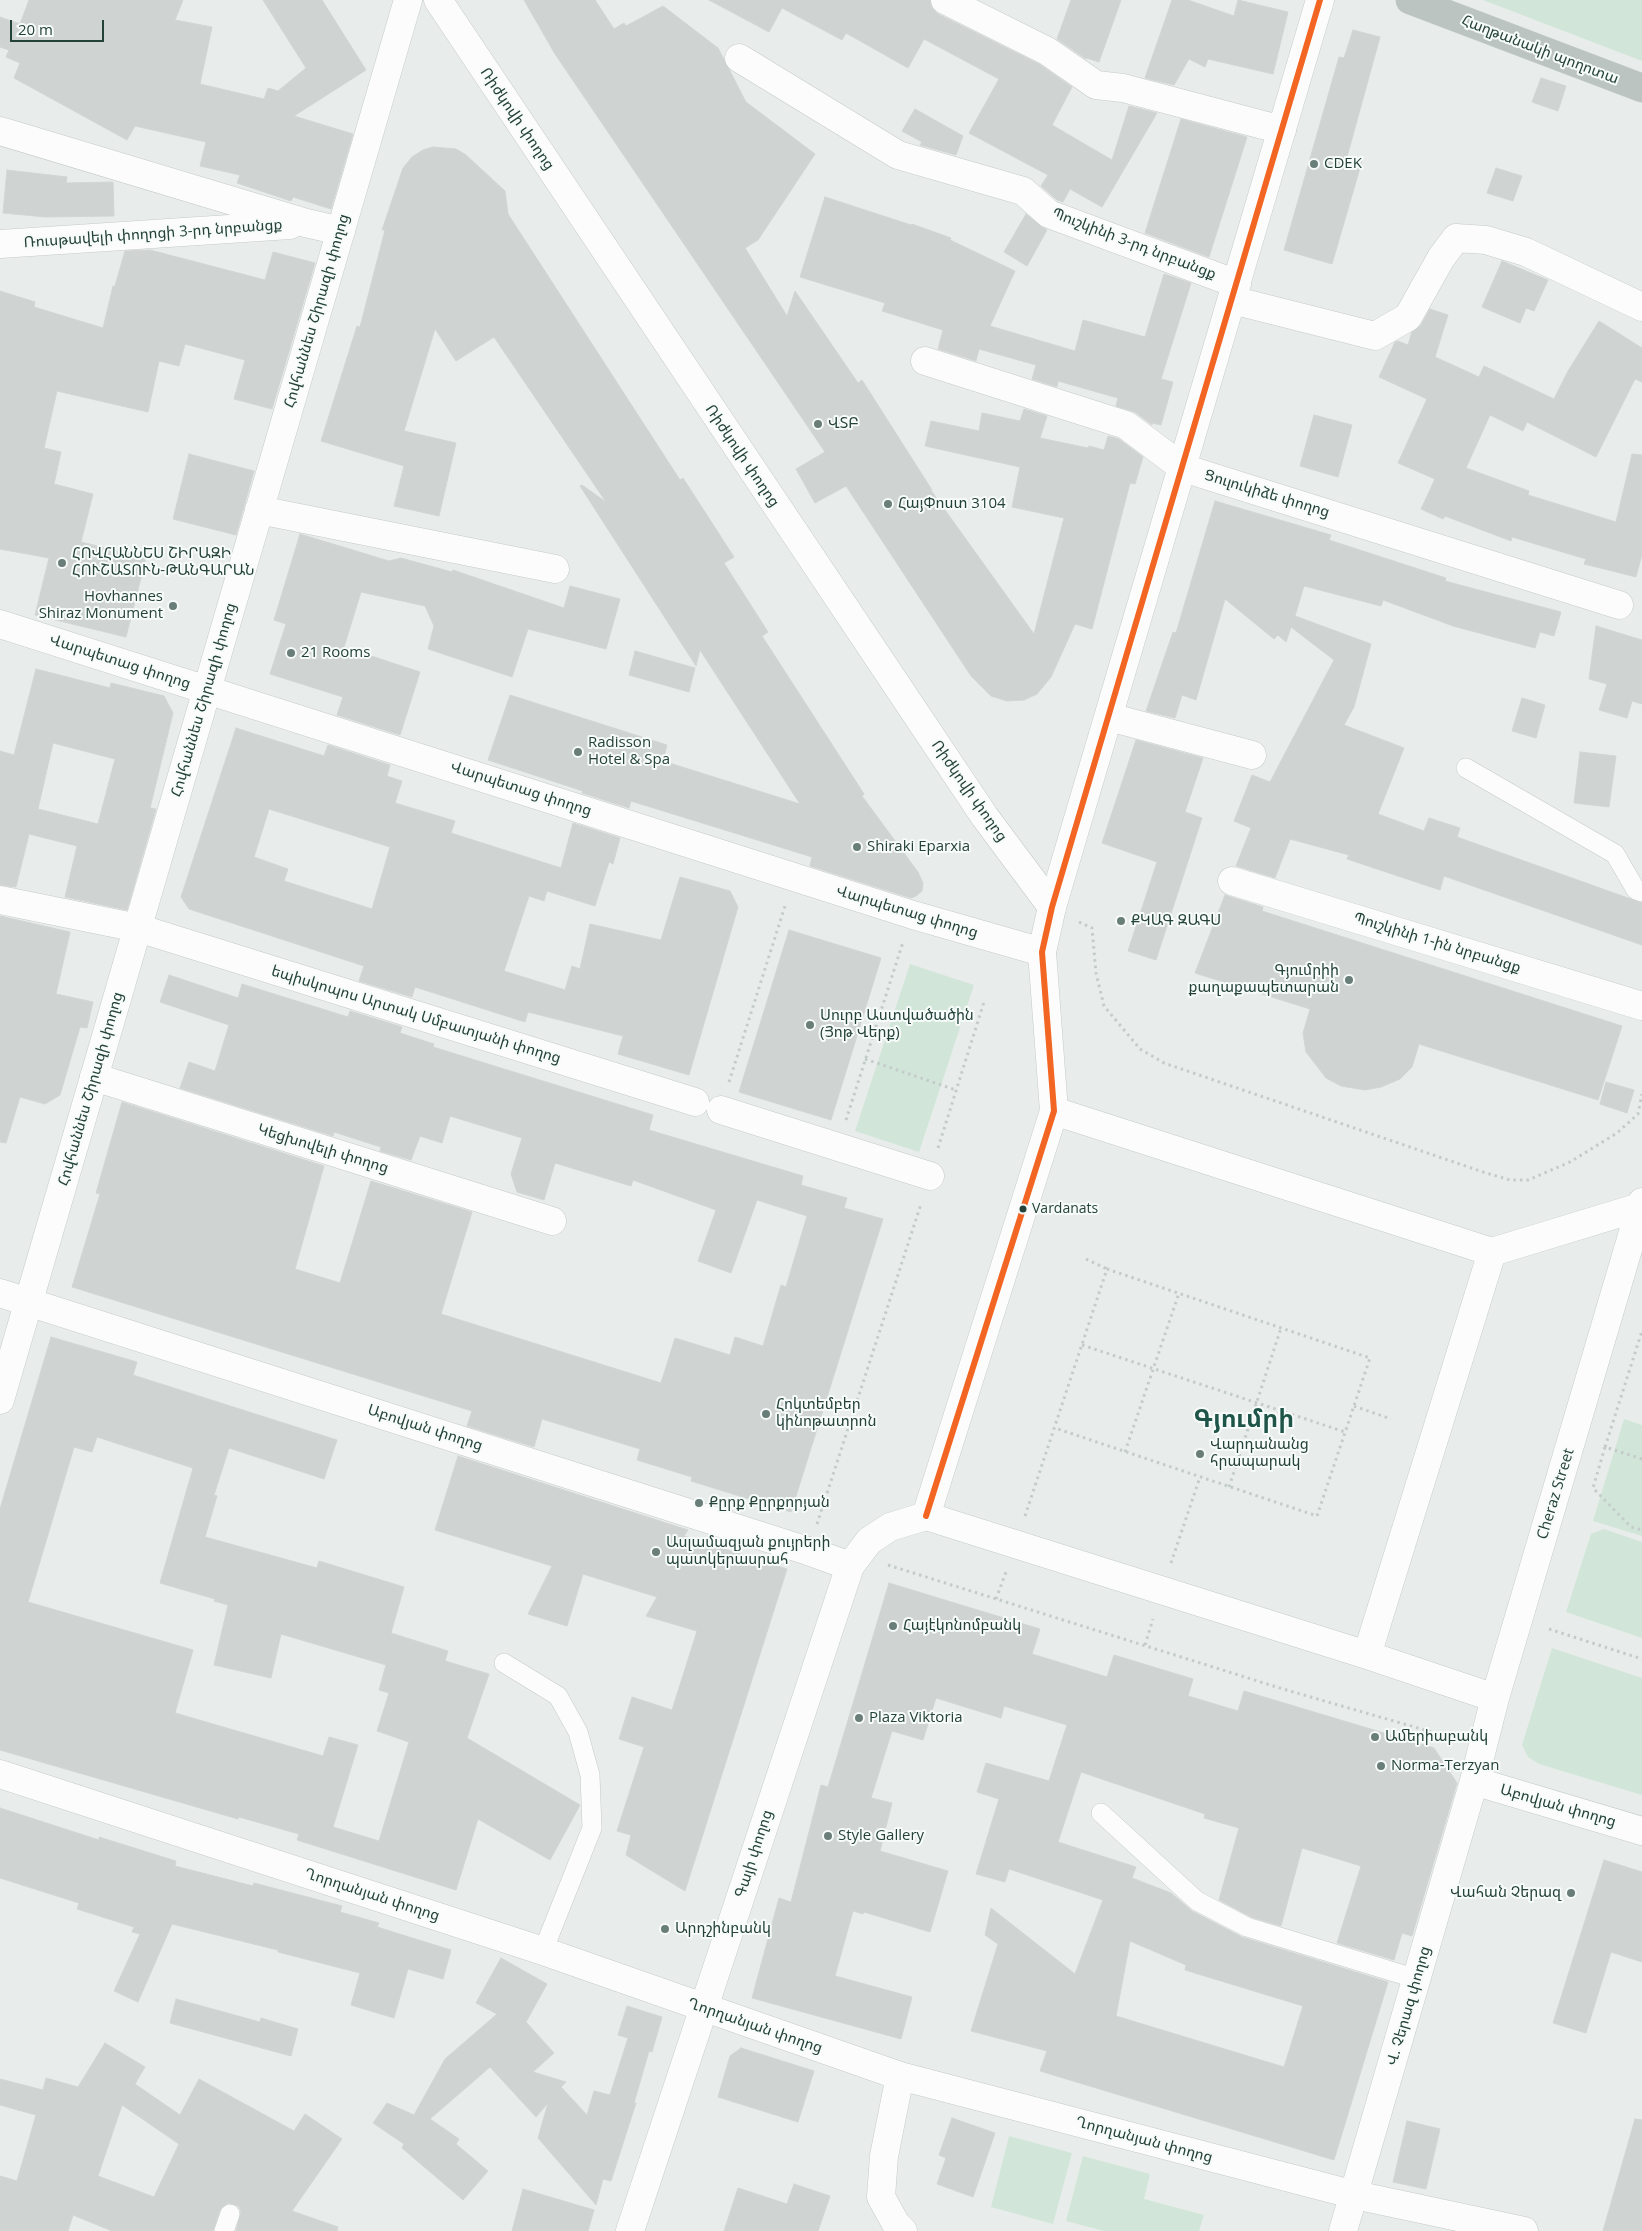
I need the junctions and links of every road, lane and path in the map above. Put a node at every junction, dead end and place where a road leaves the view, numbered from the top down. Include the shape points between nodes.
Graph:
1 (408, 0) edge
2 (438, 0) edge
3 (945, 0) edge
4 (1320, 0) edge
5 (1410, 0) edge
6 (739, 58) dead end
7 (1642, 88) edge
8 (1282, 130) junction
9 (0, 131) edge
10 (306, 223) junction
11 (341, 231) junction
12 (0, 244) edge
13 (1234, 292) junction
14 (1642, 307) edge
15 (925, 361) dead end
16 (1183, 468) junction
17 (259, 510) junction
18 (555, 569) dead end
19 (1620, 604) dead end
20 (0, 624) edge
21 (207, 690) junction
22 (1109, 717) junction
23 (1252, 755) dead end
24 (1466, 768) dead end
25 (795, 877) junction
26 (1232, 881) dead end
27 (1642, 892) edge
28 (0, 900) edge
29 (1052, 908) junction
30 (913, 915) junction
31 (138, 928) junction
32 (1042, 952) junction
33 (984, 1002) dead end
34 (1642, 1006) edge
35 (865, 1059) junction
36 (94, 1077) junction
37 (956, 1090) junction
38 (1642, 1094) edge
39 (708, 1106) junction
40 (1054, 1112) junction
41 (838, 1146) junction
42 (930, 1176) junction
43 (1641, 1206) edge
44 (552, 1221) dead end
45 (1492, 1252) junction
46 (1086, 1259) dead end
47 (1107, 1270) junction
48 (0, 1293) edge
49 (1179, 1293) junction
50 (29, 1301) junction
51 (1281, 1328) junction
52 (1642, 1331) edge
53 (1082, 1345) junction
54 (1153, 1369) junction
55 (0, 1400) edge
56 (1256, 1403) junction
57 (1354, 1406) junction
58 (1391, 1419) dead end
59 (1345, 1432) junction
60 (1605, 1447) junction
61 (1125, 1452) junction
62 (1642, 1459) edge
63 (1229, 1487) junction
64 (926, 1516) junction
65 (1642, 1530) edge
66 (808, 1551) junction
67 (854, 1561) junction
68 (1549, 1629) dead end
69 (1367, 1655) junction
70 (1642, 1659) edge
71 (504, 1663) dead end
72 (1495, 1698) junction
73 (1483, 1746) junction
74 (0, 1774) edge
75 (1474, 1781) junction
76 (1100, 1813) dead end
77 (1642, 1831) edge
78 (543, 1951) junction
79 (1417, 1979) junction
80 (703, 2008) junction
81 (900, 2076) junction
82 (1355, 2195) junction
83 (630, 2231) edge
84 (903, 2231) edge
85 (1343, 2231) edge
86 (1524, 2231) edge

1 - 11 street, Հովհաննես Շիրազի փողոց
2 - 29 street, Ռիժկովի փողոց via 980,809
3 - 8 street via 1046,51 1096,85 1124,88
4 - 8 street
5 - 7 highway, Հաղթանակի պողոտա
6 - 13 street, Պուշկինի 3-րդ նրբանցք via 898,155 1024,191 1049,214
8 - 13 street
9 - 10 street
10 - 11 street
10 - 12 street, Ռուսթավելի փողոցի 3-րդ նրբանցք
11 - 17 street, Հովհաննես Շիրազի փողոց
13 - 14 street, Պուշկինի 3-րդ նրբանցք via 1375,336 1408,317 1456,238 1486,240 1526,252
13 - 16 street
15 - 16 street, Ցուլուկիձե փողոց via 1126,425
16 - 19 street, Ցուլուկիձե փողոց
16 - 22 street
17 - 18 street
17 - 21 street, Հովհաննես Շիրազի փողոց
20 - 21 street, Վարպետաց փողոց
21 - 25 street, Վարպետաց փողոց
21 - 31 street, Հովհաննես Շիրազի փողոց
22 - 23 street
22 - 29 street
24 - 27 lane via 1615,854 1636,890
25 - 30 street, Վարպետաց փողոց
25 - 39 path
26 - 34 street, Պուշկինի 1-ին նրբանցք
28 - 31 street, եպիսկոպոս Արտակ Սմբատյանի փողոց
29 - 32 street
29 - 38 path via 1092,928 1104,1006 1140,1049 1164,1062 1482,1172 1510,1180 1528,1180 1570,1162 1617,1133 1638,1114
30 - 32 street, Վարպետաց փողոց
30 - 35 path
31 - 36 street, Հովհաննես Շիրազի փողոց
31 - 39 street, եպիսկոպոս Արտակ Սմբատյանի փողոց
32 - 40 street
33 - 37 path
35 - 37 path
35 - 41 path
36 - 44 street, Կեցխովելի փողոց
36 - 50 street, Հովհաննես Շիրազի փողոց
37 - 42 path
39 - 41 street, եպիսկոպոս Արտակ Սմբատյանի փողոց
40 - 45 street
40 - 64 street
41 - 42 street, եպիսկոպոս Արտակ Սմբատյանի փողոց
42 - 66 path
43 - 45 street
43 - 72 street, Cheraz Street
45 - 69 street
46 - 47 path
47 - 49 path
47 - 53 path
48 - 50 street, Աբովյան փողոց
49 - 51 path
49 - 54 path
50 - 55 street, Հովհաննես Շիրազի փողոց
50 - 66 street, Աբովյան փողոց
51 - 56 path
51 - 57 path via 1370,1358
52 - 60 path
53 - 54 path
53 - 61 path via 1054,1428
54 - 56 path
54 - 61 path
56 - 59 path
56 - 63 path
57 - 58 path
57 - 59 path
59 - 63 path via 1317,1516
60 - 62 path
60 - 65 path via 1593,1488 1631,1527
61 - 63 path
64 - 67 street, Գայի փողոց via 890,1527 870,1542
64 - 69 street
66 - 67 street, Աբովյան փողոց
67 - 73 path
67 - 80 street, Գայի փողոց
68 - 70 path
69 - 72 street
71 - 78 lane via 558,1696 578,1732 590,1775 592,1828
72 - 73 street, Cheraz Street
73 - 75 street, Cheraz Street
74 - 78 street, Ղորղանյան փողոց
75 - 77 street, Աբովյան փողոց
75 - 79 street, Վ. Չերազ փողոց
76 - 79 lane via 1197,1901 1247,1927
78 - 80 street, Ղորղանյան փողոց
79 - 82 street, Վ. Չերազ փողոց
80 - 81 street, Ղորղանյան փողոց
80 - 83 street, Գայի փողոց
81 - 82 street, Ղորղանյան փողոց
81 - 84 street via 884,2156 881,2197
82 - 85 street, Վ. Չերազ փողոց
82 - 86 street, Ղորղանյան փողոց

